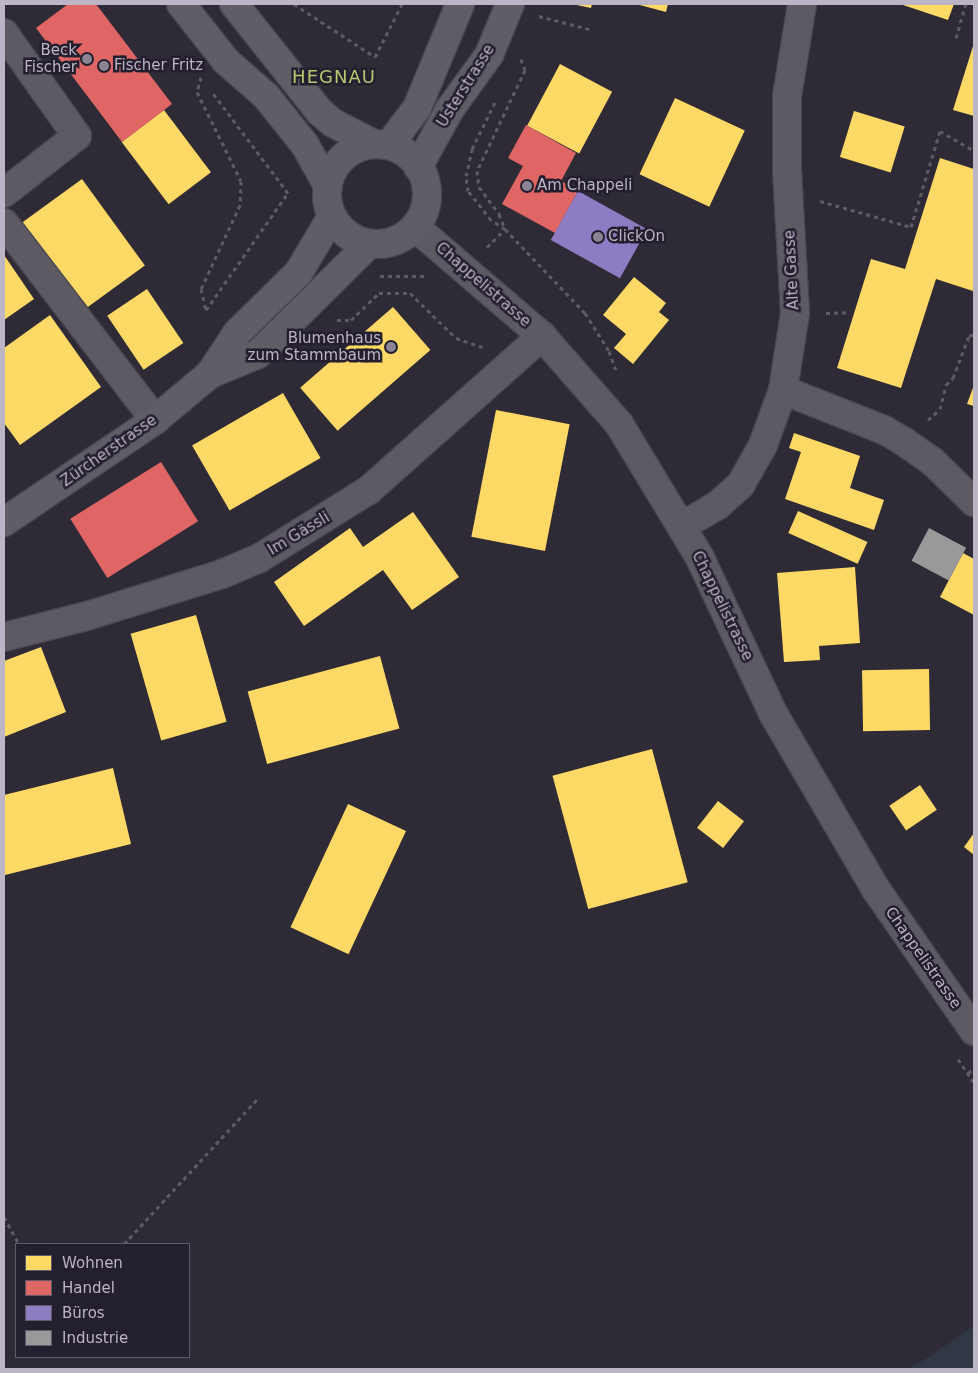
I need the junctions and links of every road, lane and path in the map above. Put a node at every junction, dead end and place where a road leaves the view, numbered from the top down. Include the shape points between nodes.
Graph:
1 (182, 4) edge
2 (234, 4) edge
3 (294, 4) edge
4 (402, 4) edge
5 (460, 4) edge
6 (510, 4) edge
7 (802, 4) edge
8 (966, 4) edge
9 (566, 23) dead end
10 (589, 29) dead end
11 (4, 32) edge
12 (956, 38) dead end
13 (520, 54) dead end
14 (201, 77) joint
15 (382, 145) junction
16 (974, 151) edge
17 (418, 167) junction
18 (466, 176) dead end
19 (328, 186) junction
20 (788, 192) junction
21 (4, 193) edge
22 (332, 216) junction
23 (4, 223) edge
24 (415, 227) junction
25 (505, 229) junction
26 (369, 244) junction
27 (370, 276) dead end
28 (434, 276) dead end
29 (351, 320) dead end
30 (974, 334) edge
31 (542, 336) junction
32 (519, 354) junction
33 (210, 374) junction
34 (783, 390) junction
35 (604, 403) junction
36 (155, 420) junction
37 (903, 441) junction
38 (974, 502) edge
39 (4, 522) edge
40 (682, 526) junction
41 (4, 637) edge
42 (974, 1031) edge
43 (974, 1069) edge
44 (968, 1073) dead end
45 (259, 1097) dead end
46 (4, 1217) edge
47 (17, 1243) edge
48 (125, 1243) edge

1 - 19 main road via 226,61 272,103 306,145
2 - 15 main road via 320,112 333,123
3 - 4 path via 375,57
5 - 15 main road, Usterstrasse via 417,108
6 - 17 main road, Usterstrasse via 489,55 450,109
7 - 20 street, Alte Gasse via 787,96
8 - 12 path
9 - 10 path
11 - 21 street via 77,136
13 - 25 path via 525,70 477,171 479,187 500,214
14 - 14 path via 197,92 242,181 240,205 200,289 206,310 288,192
15 - 17 main road via 410,157
15 - 19 main road via 358,148 344,156 333,170
16 - 20 path via 940,131 911,227
17 - 24 main road via 425,182 426,198
18 - 25 path via 468,191 491,220
19 - 22 main road via 327,201
20 - 34 street, Alte Gasse via 795,313
22 - 26 main road via 347,234
22 - 33 main road, Zürcherstrasse via 299,272 237,333
23 - 36 street
24 - 26 main road via 386,243
24 - 31 street, Chappelistrasse
25 - 35 path via 585,313 609,351 623,392
26 - 33 main road, Zürcherstrasse via 258,354
27 - 28 path
29 - 32 path via 379,293 410,293 456,338 471,345
30 - 37 path via 969,336 953,378 946,384 940,409 914,427
31 - 32 street, Im Gässli
31 - 35 street, Chappelistrasse
32 - 41 street, Im Gässli via 368,490 258,559 222,574 96,613
33 - 36 main road, Zürcherstrasse
34 - 37 street via 884,430
34 - 40 street, Alte Gasse via 763,445 742,484 718,505
35 - 40 street, Chappelistrasse
36 - 39 main road, Zürcherstrasse
37 - 38 street via 932,461
40 - 42 street, Chappelistrasse via 774,715 875,888
43 - 44 path
45 - 48 path
46 - 47 path

